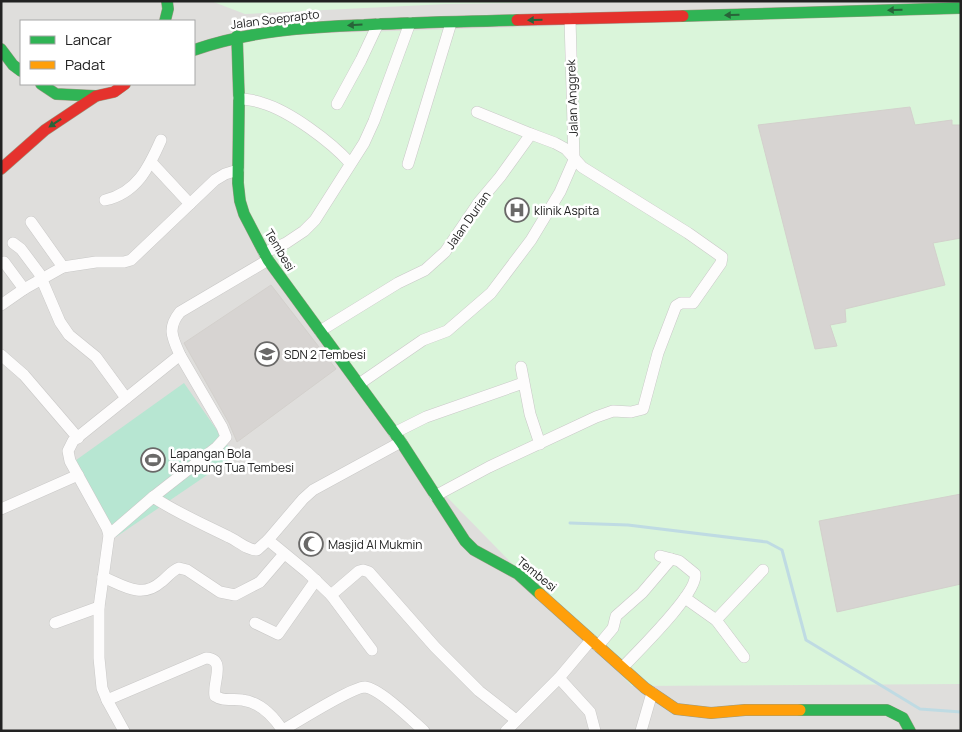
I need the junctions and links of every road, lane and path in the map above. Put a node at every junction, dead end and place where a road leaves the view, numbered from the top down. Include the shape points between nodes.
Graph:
1 (167, 5) edge
2 (961, 8) edge
3 (570, 19) junction
4 (165, 20) edge
5 (410, 23) junction
6 (450, 23) junction
7 (378, 24) junction
8 (236, 36) junction
9 (1, 49) edge
10 (195, 50) edge
11 (20, 70) edge
12 (42, 85) edge
13 (124, 85) edge
14 (96, 96) junction
15 (239, 98) junction
16 (337, 104) dead end
17 (477, 112) dead end
18 (531, 134) junction
19 (161, 140) dead end
20 (574, 160) junction
21 (151, 162) junction
22 (350, 163) junction
23 (408, 164) dead end
24 (1, 169) edge
25 (238, 170) junction
26 (105, 200) dead end
27 (190, 204) junction
28 (31, 222) dead end
29 (14, 242) dead end
30 (266, 256) junction
31 (4, 262) dead end
32 (63, 267) junction
33 (41, 279) junction
34 (24, 289) junction
35 (1, 305) edge
36 (320, 331) junction
37 (180, 354) junction
38 (1, 355) edge
39 (521, 367) dead end
40 (523, 383) junction
41 (359, 384) junction
42 (126, 398) junction
43 (78, 438) junction
44 (397, 438) junction
45 (540, 444) junction
46 (78, 476) junction
47 (435, 496) junction
48 (152, 497) junction
49 (1, 509) edge
50 (109, 535) junction
51 (268, 540) junction
52 (284, 554) junction
53 (763, 570) dead end
54 (103, 578) junction
55 (316, 580) junction
56 (331, 595) junction
57 (685, 598) junction
58 (99, 607) junction
59 (716, 620) junction
60 (55, 623) dead end
61 (255, 623) dead end
62 (595, 643) junction
63 (372, 650) dead end
64 (744, 657) dead end
65 (623, 667) junction
66 (559, 678) junction
67 (652, 694) junction
68 (107, 700) junction
69 (516, 720) junction
70 (283, 730) edge
71 (124, 731) edge
72 (424, 731) edge
73 (506, 731) edge
74 (595, 731) edge
75 (641, 731) edge
76 (910, 731) edge

1 - 4 main road
2 -> 3 main road, Jalan Soeprapto
3 -> 6 main road, Jalan Soeprapto
3 - 20 street, Jalan Anggrek
5 - 6 main road, Jalan Soeprapto
5 - 7 main road, Jalan Soeprapto
5 - 22 street via 374,121
6 - 23 street
7 -> 8 main road, Jalan Soeprapto via 299,27
7 - 16 street
8 - 10 main road, Jalan Soeprapto
8 - 15 main road, Tembesi
9 - 11 main road
12 - 14 main road via 56,94
13 - 14 main road via 114,92
14 -> 24 main road via 45,130
15 - 22 street via 262,103 294,119 334,147
15 - 25 main road, Tembesi
17 - 18 street
18 - 20 street via 566,149
18 - 36 street, Jalan Durian via 445,252 425,270
19 - 21 street
20 - 41 street, Jalan Anggrek via 530,240 491,293 447,331 423,340
20 - 45 street via 723,259 693,303 676,306 658,353 643,409 613,411
21 - 26 street via 138,182 116,198
21 - 27 street
22 - 30 street via 315,220 304,232
25 - 27 street via 215,180
25 - 30 main road, Tembesi via 244,214
27 - 32 street via 131,260
28 - 32 street
29 - 33 street
30 - 36 main road, Tembesi
30 - 37 street via 180,312 172,329
31 - 34 street
32 - 33 street
33 - 34 street
33 - 42 street via 69,335 96,357
34 - 35 street
36 - 41 main road, Tembesi
37 - 42 street
37 - 48 street via 226,437
38 - 43 street via 24,375
39 - 40 street
40 - 44 street via 426,417
40 - 45 street
41 - 44 main road, Tembesi
42 - 43 street
43 - 46 street via 70,444 68,451
44 - 47 main road, Tembesi
44 - 51 street via 313,490
45 - 47 street
46 - 49 street
46 - 50 street
47 - 62 main road, Tembesi via 474,550 518,574
48 - 50 street
48 - 51 street via 251,549 257,550
50 - 54 street
51 - 52 street
52 - 54 street via 260,582 235,595 220,592 179,568 146,591
52 - 55 street
53 - 59 street
54 - 58 street
55 - 56 street
55 - 61 street via 278,634
56 - 63 street
56 - 69 street via 359,571 369,572 442,654
57 - 59 street
57 - 62 street via 695,575 679,561 666,557 642,593 616,616 613,628
57 - 65 street
58 - 60 street
58 - 68 street via 98,658
59 - 64 street
62 - 65 main road, Tembesi
62 - 66 street
65 - 67 main road, Tembesi
66 - 69 street
66 - 74 street via 590,712
67 - 75 street
67 - 76 main road, Tembesi via 676,708 693,712 886,710 903,718
68 - 70 street via 210,658 218,665 215,696 257,705 267,711
68 - 71 street
69 - 73 street
70 - 72 street via 332,701 366,687 378,692

